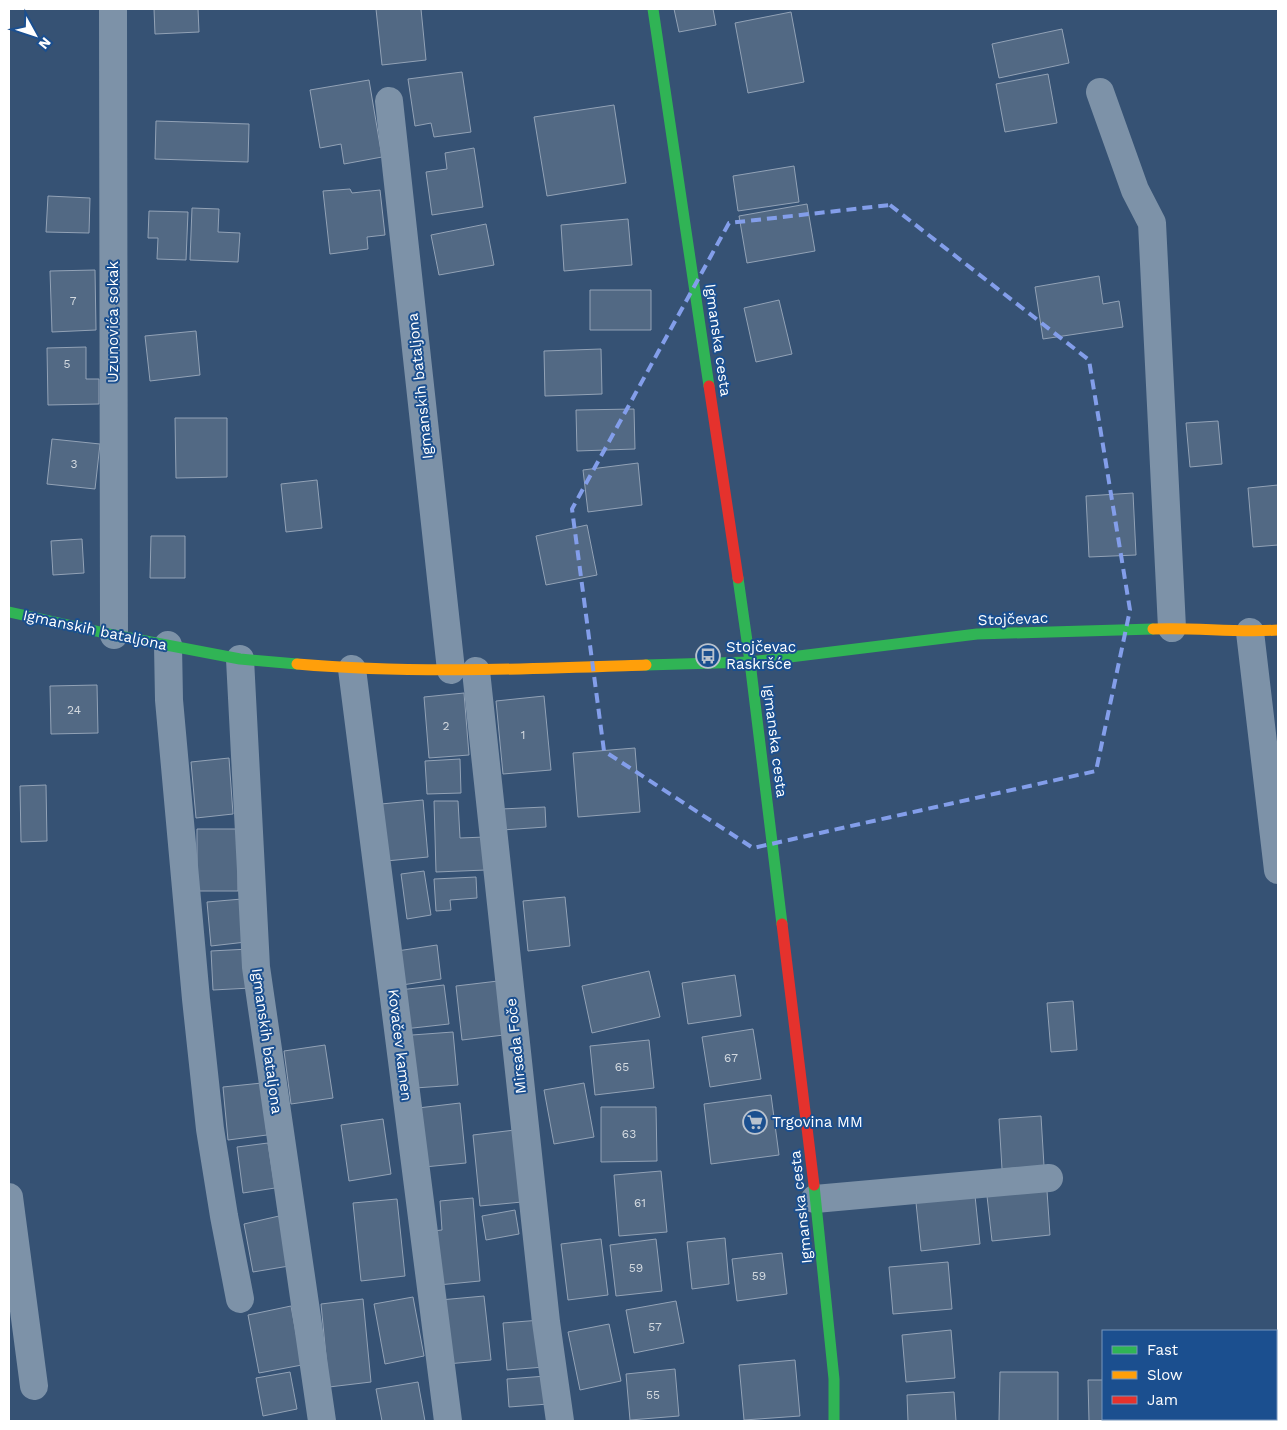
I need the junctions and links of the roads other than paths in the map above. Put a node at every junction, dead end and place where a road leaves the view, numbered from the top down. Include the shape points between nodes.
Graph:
1 (113, 9) edge
2 (653, 9) edge
3 (1100, 92) dead end
4 (389, 101) dead end
5 (9, 612) edge
6 (1172, 628) junction
7 (1278, 630) edge
8 (1250, 632) junction
9 (114, 635) junction
10 (168, 645) junction
11 (240, 659) junction
12 (750, 662) junction
13 (352, 669) junction
14 (463, 670) junction
15 (1278, 870) edge
16 (1049, 1178) dead end
17 (9, 1197) edge
18 (815, 1199) junction
19 (240, 1300) dead end
20 (34, 1386) dead end
21 (322, 1421) edge
22 (448, 1421) edge
23 (560, 1421) edge
24 (834, 1421) edge

1 - 9 street, Uzunovića sokak
2 - 12 street, Igmanska cesta
3 - 6 street via 1134,190 1152,223
4 - 14 street, Igmanskih bataljona
5 - 9 street, Igmanskih bataljona
6 - 8 street, Stojčevac
6 - 12 street, Stojčevac via 977,634
7 - 8 street, Stojčevac
8 - 15 street
9 - 10 street, Igmanskih bataljona
10 - 11 street, Igmanskih bataljona
10 - 19 street via 169,700 210,1129
11 - 13 street, Igmanskih bataljona
11 - 21 street, Igmanskih bataljona via 256,968
12 - 14 street, Igmanskih bataljona
12 - 18 street, Igmanska cesta
13 - 14 street, Igmanskih bataljona
13 - 22 street, Kovačev kamen
14 - 23 street, Mirsada Foče
16 - 18 street
17 - 20 street
18 - 24 street, Igmanska cesta via 834,1379

